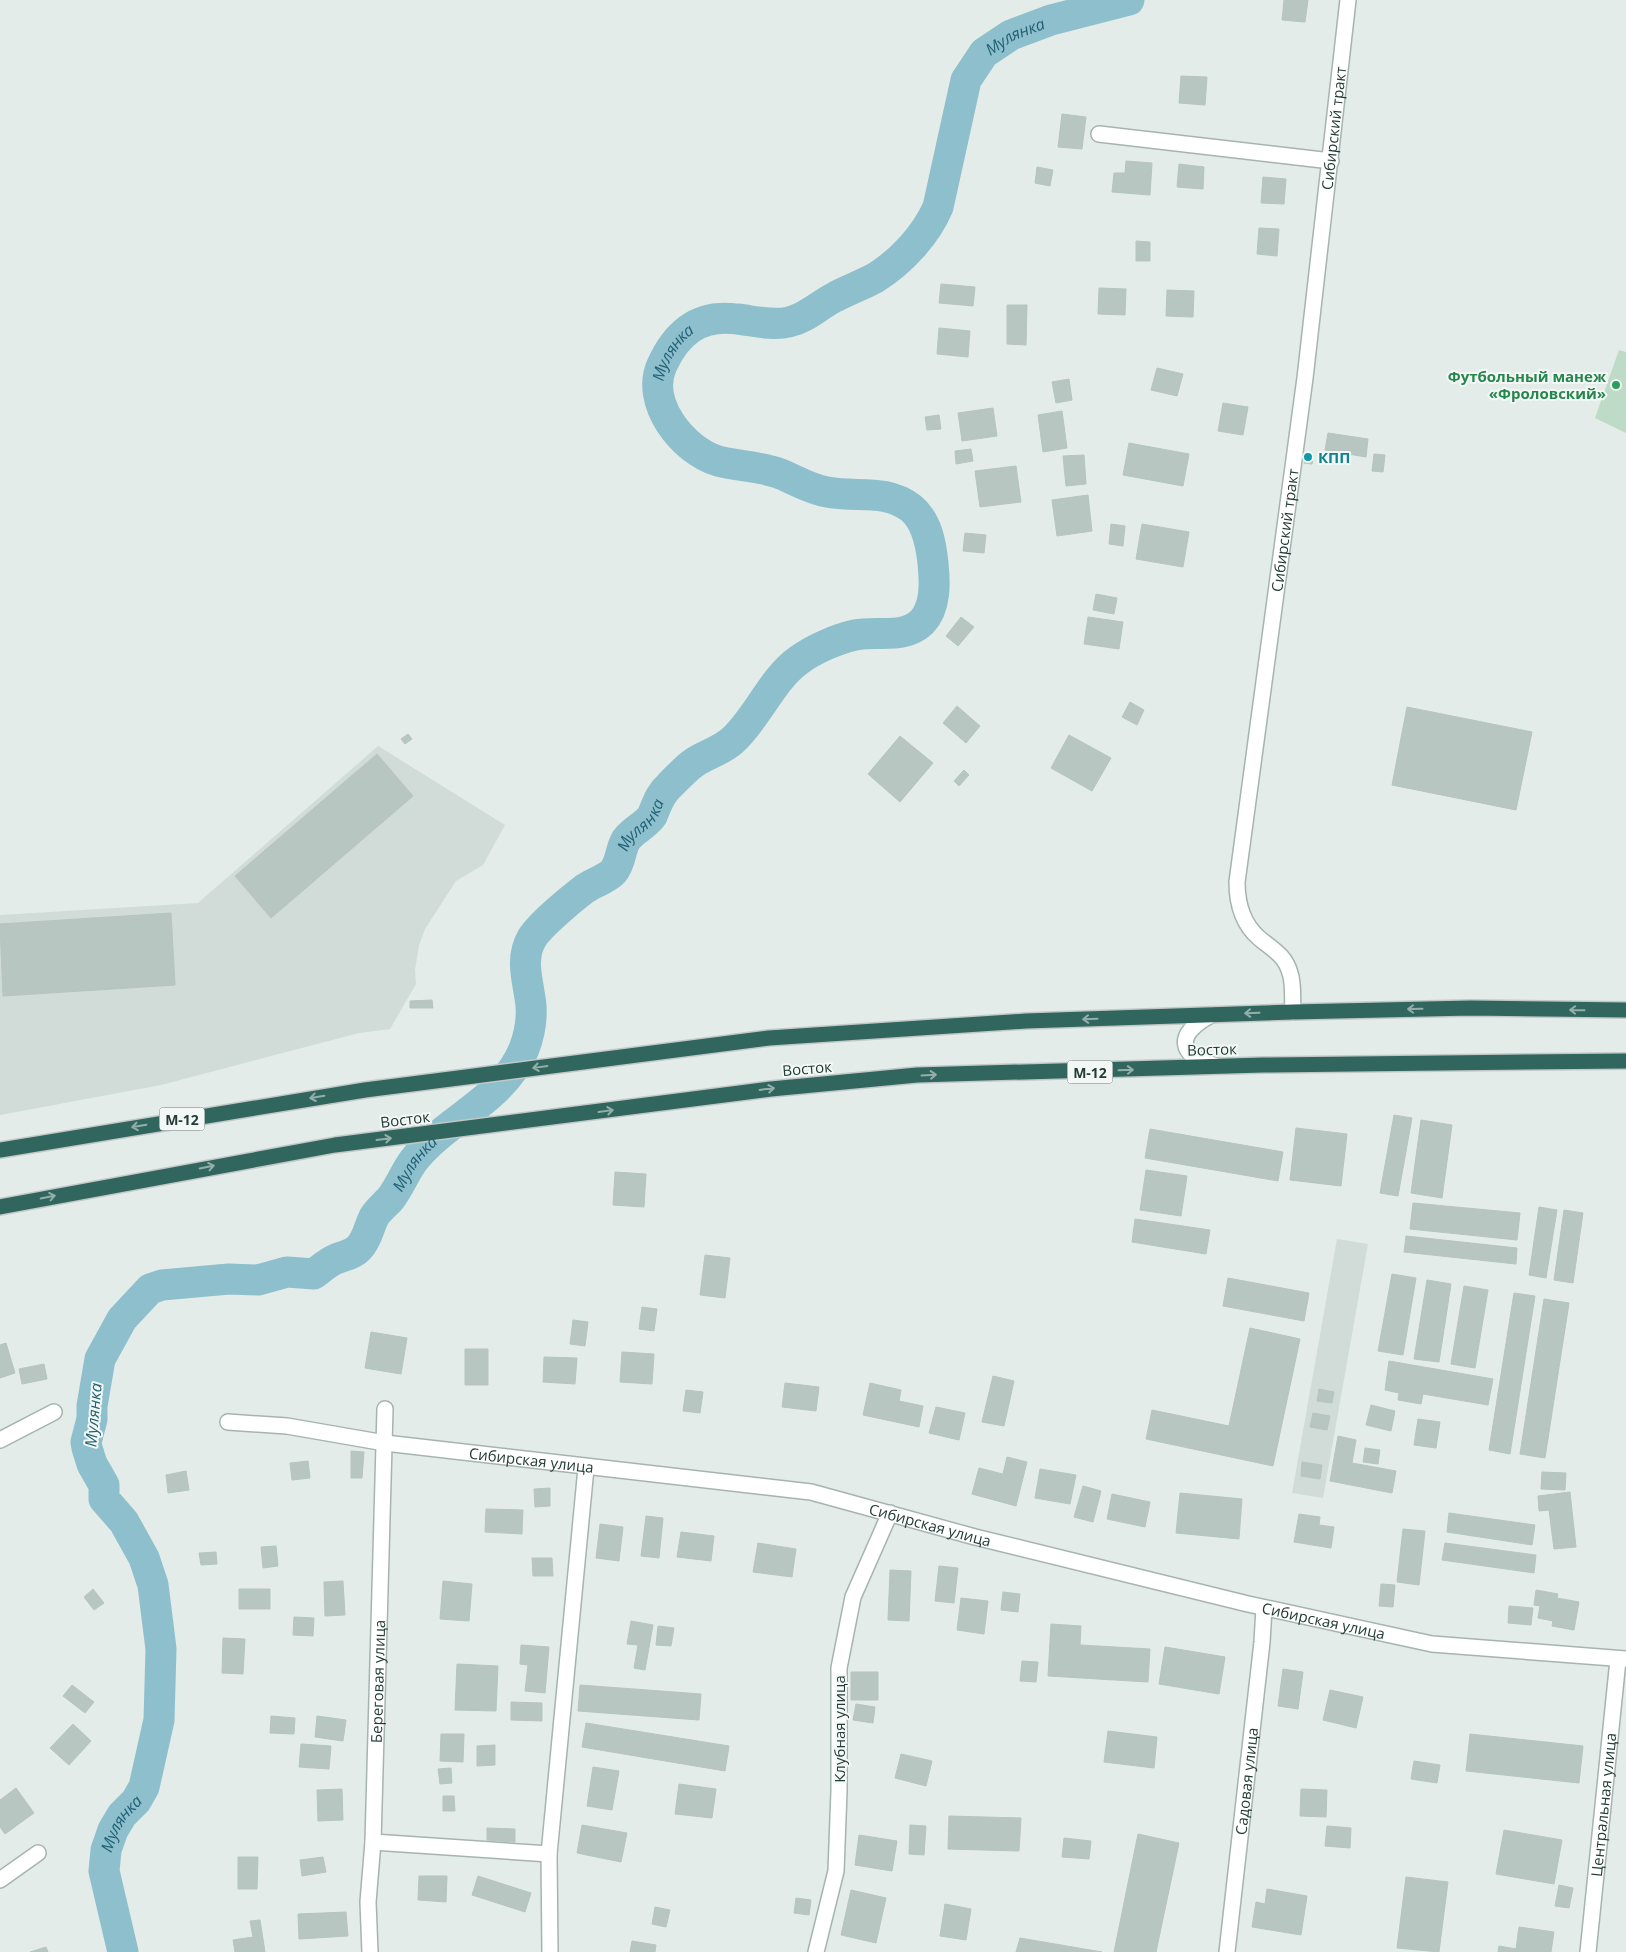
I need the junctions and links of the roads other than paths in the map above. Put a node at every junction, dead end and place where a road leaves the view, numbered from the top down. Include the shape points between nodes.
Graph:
1 (1348, 0) edge
2 (1099, 134) dead end
3 (1331, 161) junction
4 (1626, 1010) edge
5 (1293, 1012) junction
6 (1211, 1015) junction
7 (1626, 1061) edge
8 (1221, 1067) junction
9 (0, 1150) edge
10 (0, 1206) edge
11 (385, 1409) dead end
12 (54, 1412) dead end
13 (228, 1422) dead end
14 (0, 1440) edge
15 (385, 1444) junction
16 (586, 1468) junction
17 (890, 1513) junction
18 (1264, 1608) junction
19 (1622, 1660) edge
20 (373, 1842) junction
21 (38, 1853) dead end
22 (549, 1854) junction
23 (0, 1880) edge
24 (370, 1952) edge
25 (550, 1952) edge
26 (816, 1952) edge
27 (1227, 1952) edge
28 (1588, 1952) edge

1 - 3 street, Сибирский тракт
2 - 3 street
3 - 5 street, Сибирский тракт via 1303,396 1236,882 1237,900 1244,919 1259,938 1281,956 1291,973
4 -> 5 highway, М-12 via 1471,1008
5 -> 6 highway, М-12
6 - 8 street via 1193,1026 1184,1044 1194,1058
6 -> 9 highway, М-12 via 1026,1021 769,1038 365,1090
7 - 8 highway, Восток / М-12
10 -> 8 highway, Восток / М-12 via 335,1145 771,1089 917,1075
11 - 15 street, Береговая улица
12 - 14 street
13 - 15 street, Сибирская улица via 287,1426
15 - 16 street, Сибирская улица
15 - 20 street, Береговая улица
16 - 17 street, Сибирская улица via 811,1492
16 - 22 street
17 - 18 street, Сибирская улица via 994,1542
17 - 26 street, Клубная улица via 853,1596 839,1668 836,1871
18 - 19 street, Сибирская улица via 1432,1644
18 - 27 street, Садовая улица
19 - 28 street, Центральная улица
20 - 22 street
20 - 24 street, Береговая улица via 368,1902
21 - 23 street
22 - 25 street

